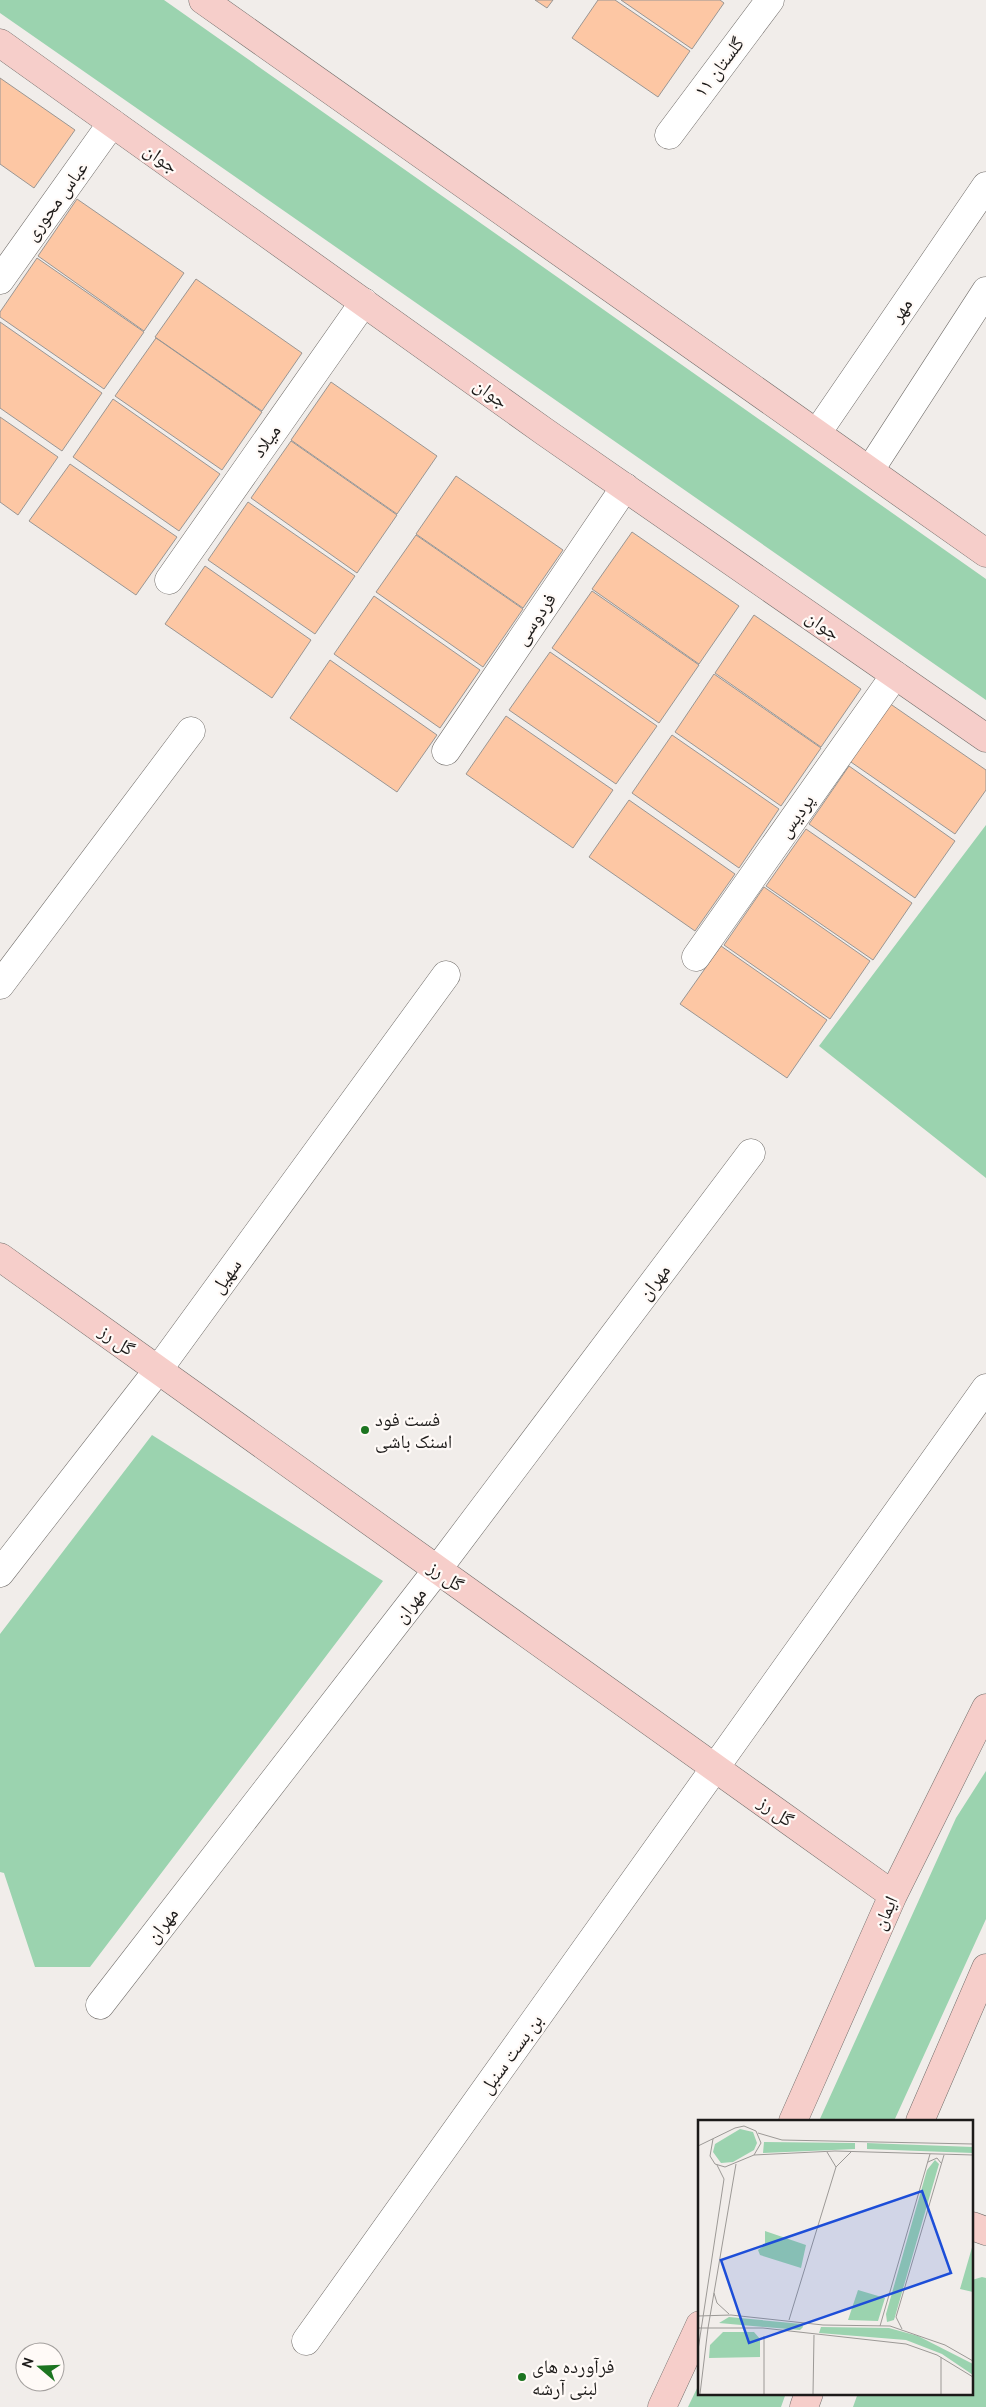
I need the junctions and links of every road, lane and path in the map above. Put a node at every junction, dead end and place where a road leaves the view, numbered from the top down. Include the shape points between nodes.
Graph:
1 (203, 0) edge
2 (770, 0) edge
3 (0, 42) edge
4 (112, 123) junction
5 (669, 135) dead end
6 (986, 186) edge
7 (0, 280) edge
8 (986, 291) edge
9 (364, 302) junction
10 (817, 433) junction
11 (870, 470) junction
12 (625, 487) junction
13 (986, 553) edge
14 (169, 580) dead end
15 (895, 675) junction
16 (191, 730) dead end
17 (986, 738) edge
18 (446, 751) dead end
19 (696, 957) dead end
20 (446, 975) dead end
21 (0, 985) edge
22 (751, 1153) dead end
23 (0, 1257) edge
24 (158, 1370) junction
25 (986, 1388) edge
26 (437, 1570) junction
27 (0, 1573) edge
28 (986, 1708) edge
29 (986, 1746) edge
30 (956, 1765) junction
31 (716, 1768) junction
32 (893, 1895) junction
33 (986, 1968) edge
34 (100, 2006) dead end
35 (793, 2120) edge
36 (920, 2120) edge
37 (974, 2227) edge
38 (986, 2231) edge
39 (698, 2329) edge
40 (306, 2340) dead end
41 (809, 2394) edge
42 (662, 2407) edge
43 (804, 2407) edge

1 - 10 street
2 - 5 street, گلستان ۱۱
3 - 4 street, جوان
4 - 7 street, عباس محوری
4 - 9 street, جوان
6 - 10 street, مهر
8 - 11 street
9 - 12 street, جوان
9 - 14 street, میلاد
10 - 11 street
11 - 13 street
12 - 15 street, جوان
12 - 18 street, فردوسی
15 - 17 street, جوان
15 - 19 street, پردیس
16 - 21 street
20 - 24 street, سهیل
22 - 26 street, مهران
23 - 24 street, گل رز
24 - 26 street, گل رز
24 - 27 street, سهیل
25 - 31 street, بن بست سنبل
26 - 31 street, گل رز
26 - 34 street, مهران
28 - 30 street, ایمان
29 - 30 street via 973,1751
30 - 32 street, ایمان
31 - 32 street, گل رز
31 - 40 street, بن بست سنبل
32 - 35 street, ایمان
33 - 36 street
37 - 38 street
39 - 42 street
41 - 43 street

